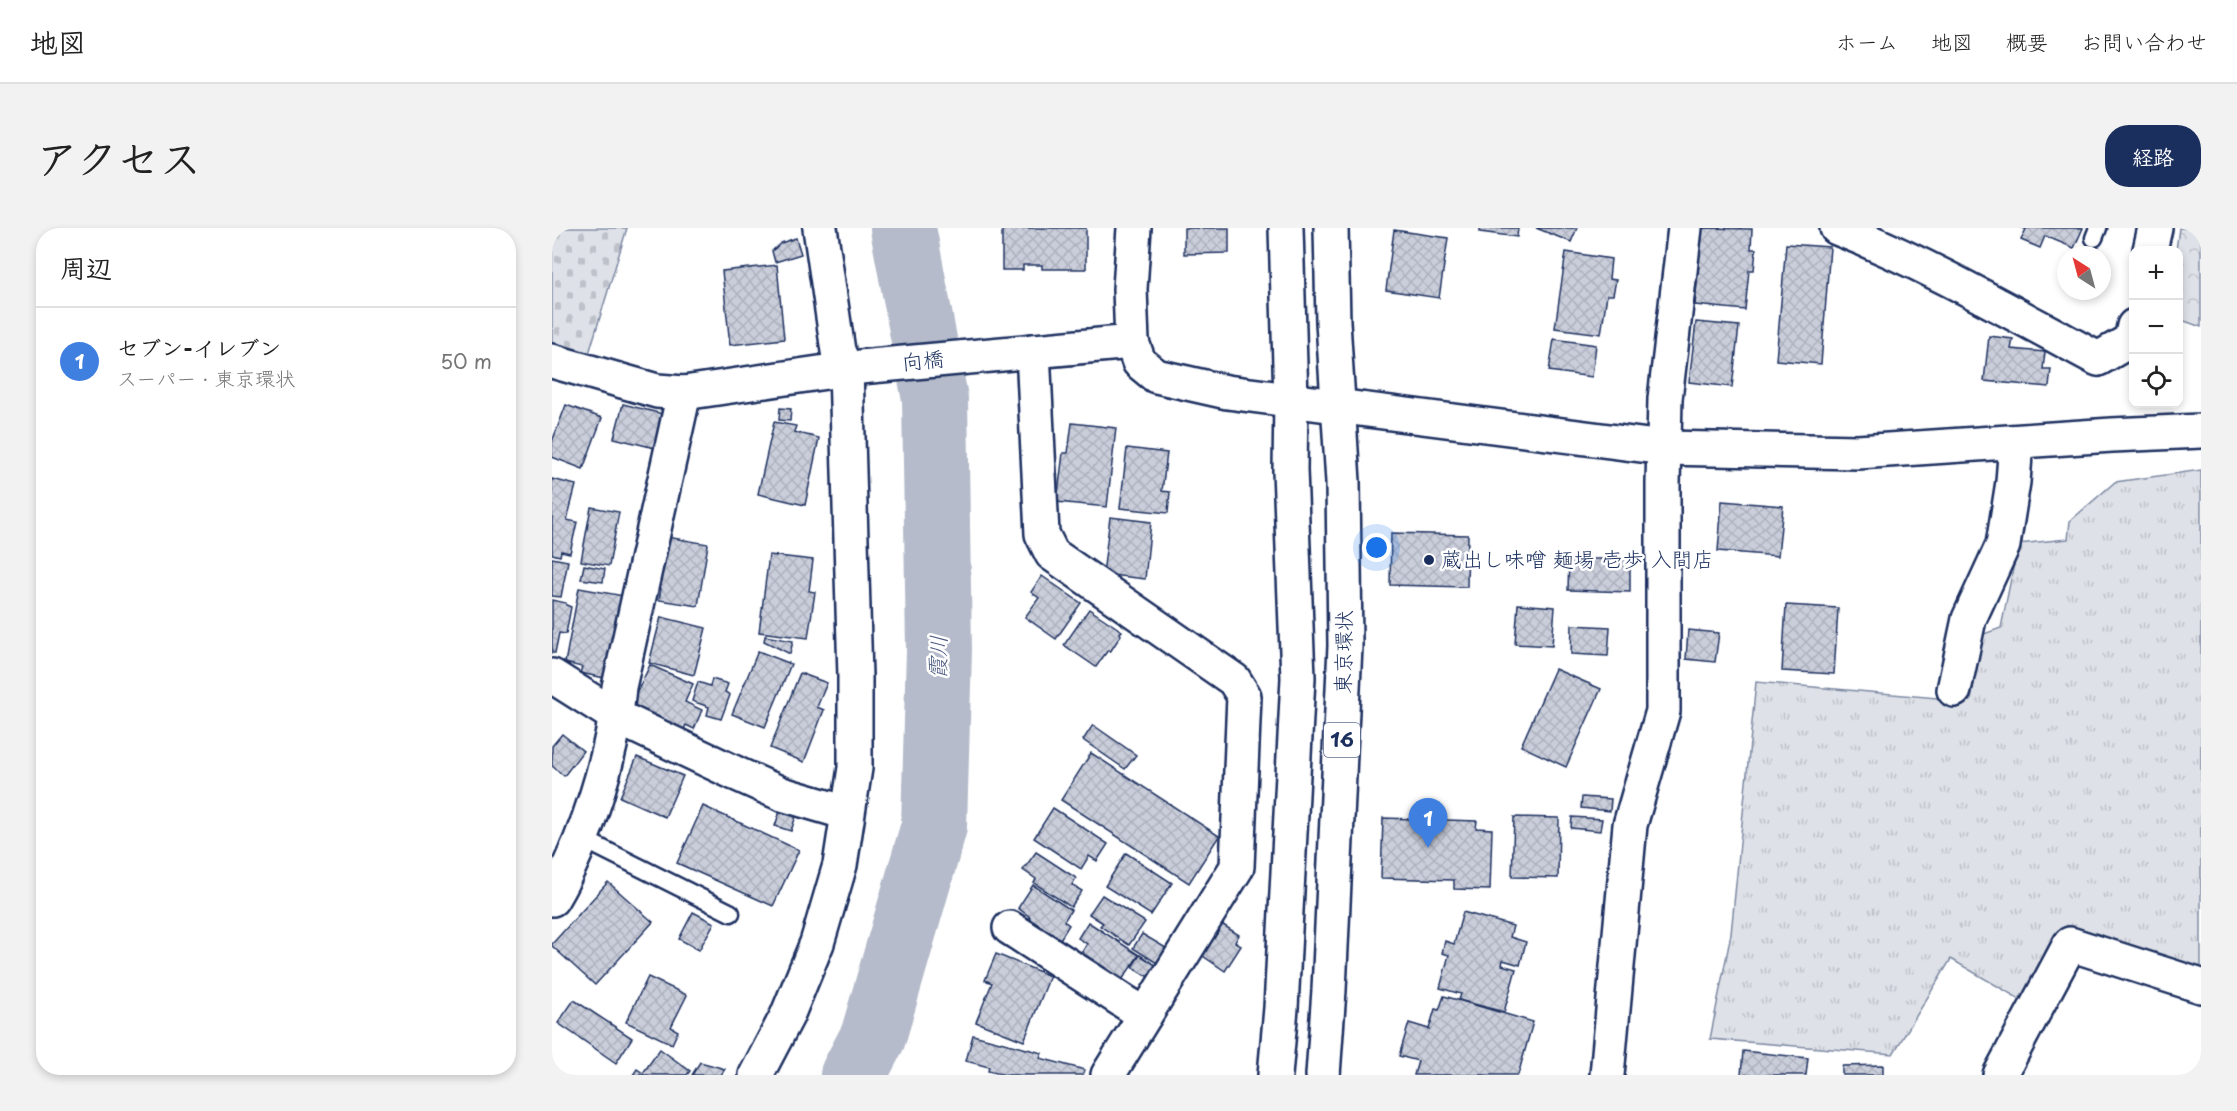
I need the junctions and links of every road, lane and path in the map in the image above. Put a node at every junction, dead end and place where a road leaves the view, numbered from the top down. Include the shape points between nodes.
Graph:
1 (820, 228) edge
2 (1134, 228) edge
3 (1286, 228) edge
4 (1331, 228) edge
5 (1684, 228) edge
6 (2155, 228) edge
7 (1842, 229) edge
8 (2151, 246) edge
9 (2129, 341) edge
10 (1132, 342) junction
11 (1033, 351) junction
12 (552, 362) edge
13 (853, 368) junction
14 (684, 393) junction
15 (1291, 400) junction
16 (1338, 405) junction
17 (2201, 431) edge
18 (2016, 442) junction
19 (1664, 448) junction
20 (552, 676) edge
21 (1954, 690) dead end
22 (617, 717) junction
23 (848, 813) junction
24 (581, 838) junction
25 (552, 899) edge
26 (731, 913) dead end
27 (1010, 928) dead end
28 (2201, 986) edge
29 (1145, 1016) junction
30 (756, 1075) edge
31 (1108, 1075) edge
32 (1275, 1075) edge
33 (1323, 1075) edge
34 (1607, 1075) edge
35 (2000, 1075) edge

1 - 13 main road via 838,351
2 - 10 main road
3 - 15 main road, 16
4 - 16 main road, 東京環状 / 16
5 - 19 main road via 1665,399
6 - 8 main road
7 - 9 main road via 1886,247 2098,359
10 - 11 main road, 向橋
10 - 15 main road via 1139,362 1156,376 1227,392
11 - 13 main road, 向橋
11 - 29 main road via 1042,534 1052,554 1234,680 1244,696 1237,867
12 - 14 main road, 向橋 via 657,391
13 - 14 main road, 向橋
13 - 23 main road via 855,768
14 - 22 main road via 620,687
15 - 16 main road
15 - 32 main road, 16 via 1298,678
16 - 19 main road
16 - 33 main road, 東京環状 / 16 via 1345,646
17 - 18 main road
18 - 19 main road via 1858,452
18 - 21 main road via 2003,545 1969,619
19 - 34 main road via 1663,711 1630,825
20 - 22 main road
22 - 23 main road via 782,794
22 - 24 main road
23 - 30 main road via 840,865 817,943 787,1016
24 - 25 main road
24 - 26 lane
27 - 29 main road
28 - 35 main road via 2070,944
29 - 31 main road

